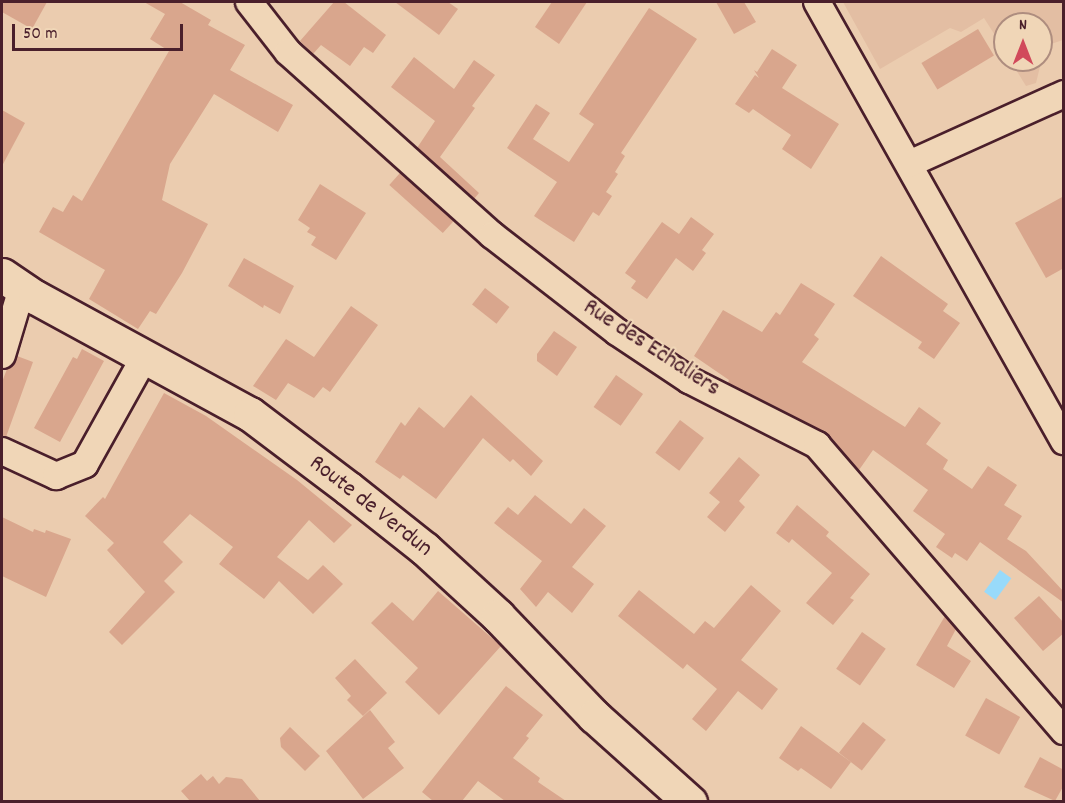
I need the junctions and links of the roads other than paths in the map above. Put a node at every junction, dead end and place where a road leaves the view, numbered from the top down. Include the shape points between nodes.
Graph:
1 (249, 2) edge
2 (817, 2) edge
3 (1064, 94) edge
4 (909, 164) junction
5 (12, 282) edge
6 (2, 356) edge
7 (145, 356) junction
8 (1060, 427) edge
9 (2, 451) edge
10 (1064, 731) edge
11 (690, 801) edge

1 - 10 street, Rue des Echaliers via 288,51 492,235 617,332 689,380 817,445
2 - 4 street
3 - 4 street
4 - 8 street
5 - 6 street
5 - 7 main road, Route de Verdun
7 - 9 street via 85,464 56,476
7 - 11 main road, Route de Verdun via 250,414 425,549 498,616 594,716

